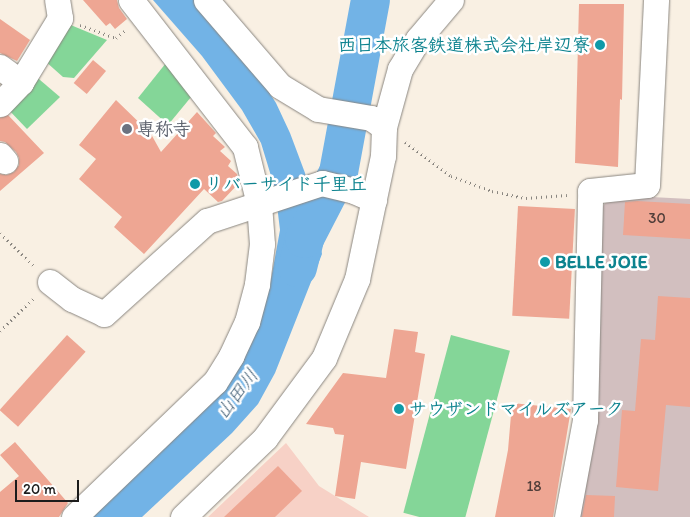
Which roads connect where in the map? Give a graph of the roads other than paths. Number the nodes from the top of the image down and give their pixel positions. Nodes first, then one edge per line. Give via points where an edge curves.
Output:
1 (206, 0) edge
2 (451, 0) edge
3 (656, 0) edge
4 (138, 8) edge
5 (59, 9) edge
6 (0, 67) edge
7 (21, 82) junction
8 (0, 104) edge
9 (374, 122) junction
10 (374, 200) junction
11 (262, 203) junction
12 (50, 282) road end
13 (74, 517) edge
14 (183, 517) edge
15 (567, 517) edge

1 - 9 street via 280,86 318,109
2 - 9 street via 418,39
3 - 15 street via 647,185 590,191 585,420
4 - 11 street via 245,147
5 - 7 street
6 - 7 street
7 - 8 street
9 - 10 street via 383,156
10 - 11 street via 318,184
10 - 14 street via 357,280 324,358 265,438
11 - 12 street via 206,221 104,314 72,299
11 - 13 street via 262,244 257,284 247,322 231,356 215,382

